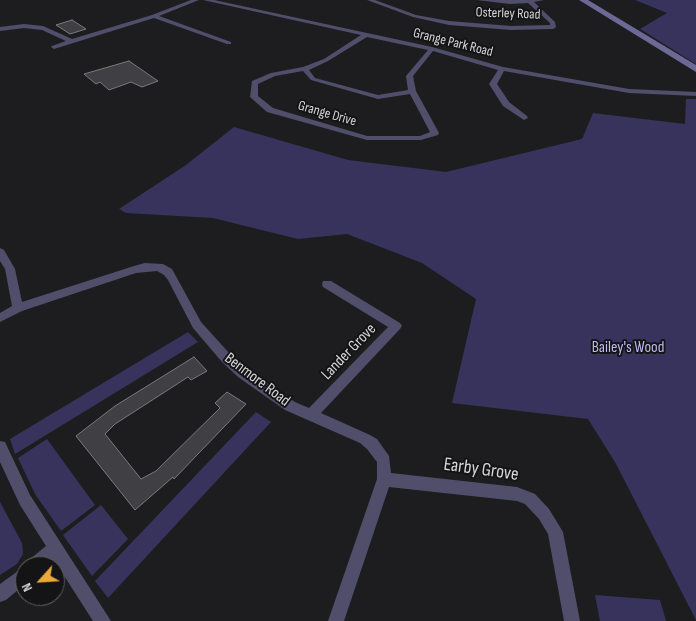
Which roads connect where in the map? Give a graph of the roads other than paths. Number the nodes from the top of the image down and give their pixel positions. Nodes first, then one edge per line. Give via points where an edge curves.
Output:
1 (196, 0) edge
2 (206, 0) edge
3 (235, 0) edge
4 (370, 0) edge
5 (480, 0) edge
6 (541, 0) edge
7 (583, 0) edge
8 (530, 2) junction
9 (226, 5) junction
10 (154, 16) junction
11 (0, 29) edge
12 (364, 36) junction
13 (73, 42) junction
14 (229, 43) dead end
15 (54, 47) dead end
16 (432, 50) junction
17 (305, 69) junction
18 (502, 69) junction
19 (696, 69) edge
20 (412, 91) junction
21 (696, 94) edge
22 (524, 118) dead end
23 (0, 252) edge
24 (328, 284) dead end
25 (18, 308) junction
26 (0, 318) edge
27 (310, 416) junction
28 (0, 447) edge
29 (384, 479) junction
30 (55, 550) junction
31 (48, 556) edge
32 (15, 582) edge
33 (0, 594) edge
34 (103, 621) edge
35 (336, 621) edge
36 (572, 621) edge

1 - 10 street
2 - 9 street, Grange Park Road
3 - 9 street
4 - 8 street, Osterley Road via 415,16 449,23 511,28 553,27 553,23
5 - 8 street
6 - 8 street
7 - 19 street
9 - 12 street, Grange Park Road
10 - 13 street
10 - 14 street
11 - 13 street via 43,28
12 - 16 street, Grange Park Road
12 - 17 street, Grange Drive
13 - 15 street
16 - 18 street, Grange Park Road
16 - 20 street via 409,76
17 - 20 street via 313,78 378,97
17 - 20 street, Grange Drive via 273,74 255,82 254,97 270,110 367,138 420,138 434,133
18 - 21 street, Grange Park Road via 629,91
18 - 22 street via 493,84 506,104
23 - 25 street via 10,269
24 - 27 street, Lander Grove via 396,326
25 - 26 street, Benmore Road
25 - 27 street, Benmore Road via 139,268 159,267 168,272 197,325 226,358 278,398
27 - 29 street, Benmore Road via 372,444 384,462
28 - 30 street via 25,500
29 - 35 street, Benmore Road
29 - 36 street, Earby Grove via 517,494 530,499 555,532
30 - 31 street
30 - 34 street
32 - 33 street

